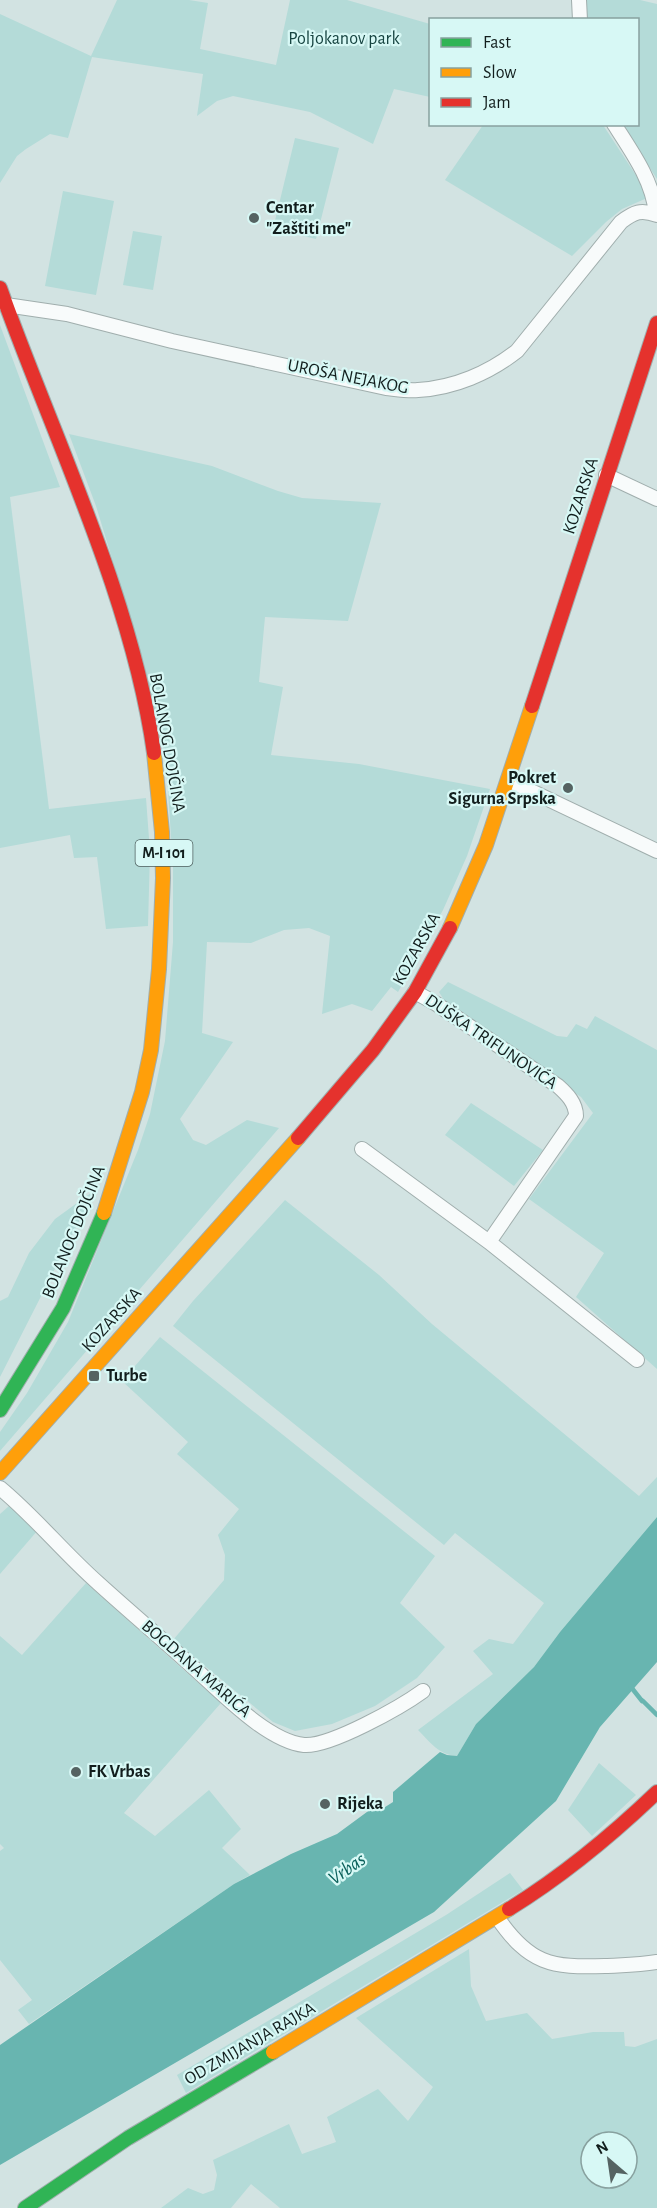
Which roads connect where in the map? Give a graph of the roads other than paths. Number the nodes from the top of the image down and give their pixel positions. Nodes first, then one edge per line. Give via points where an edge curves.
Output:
1 (579, 0) edge
2 (580, 18) edge
3 (615, 126) edge
4 (657, 214) edge
5 (0, 288) edge
6 (6, 305) junction
7 (657, 323) edge
8 (654, 339) edge
9 (606, 475) junction
10 (657, 499) edge
11 (508, 780) junction
12 (657, 851) edge
13 (415, 992) junction
14 (362, 1149) dead end
15 (489, 1242) junction
16 (637, 1360) dead end
17 (0, 1410) edge
18 (0, 1473) edge
19 (2, 1496) edge
20 (423, 1691) dead end
21 (657, 1792) edge
22 (497, 1917) junction
23 (657, 1962) edge
24 (25, 2208) edge

1 - 2 street
3 - 4 street via 650,186
4 - 6 street, UROŠA NEJAKOG via 633,212 621,222 517,351 472,378 434,388 386,388 67,314
5 - 6 main road, BOLANOG DOJČINA / M-I 101
6 - 17 main road, BOLANOG DOJČINA / M-I 101 via 97,546 131,650 157,774 164,844 159,976 148,1070 131,1132 116,1182 69,1296
7 - 8 main road, KOZARSKA
8 - 9 main road, KOZARSKA
9 - 10 street
9 - 11 main road, KOZARSKA
11 - 12 street
11 - 13 main road, KOZARSKA via 459,910
13 - 15 street, DUŠKA TRIFUNOVIĆA via 558,1086 576,1110 576,1116
13 - 18 main road, KOZARSKA via 355,1073
14 - 15 street
15 - 16 street
19 - 20 street, BOGDANA MARIĆA via 236,1705 270,1733 289,1742 307,1745 340,1735 380,1718
21 - 22 main road, OD ZMIJANJA RAJKA via 568,1871
22 - 23 street via 515,1940 549,1963 591,1966
22 - 24 main road, OD ZMIJANJA RAJKA via 128,2138

